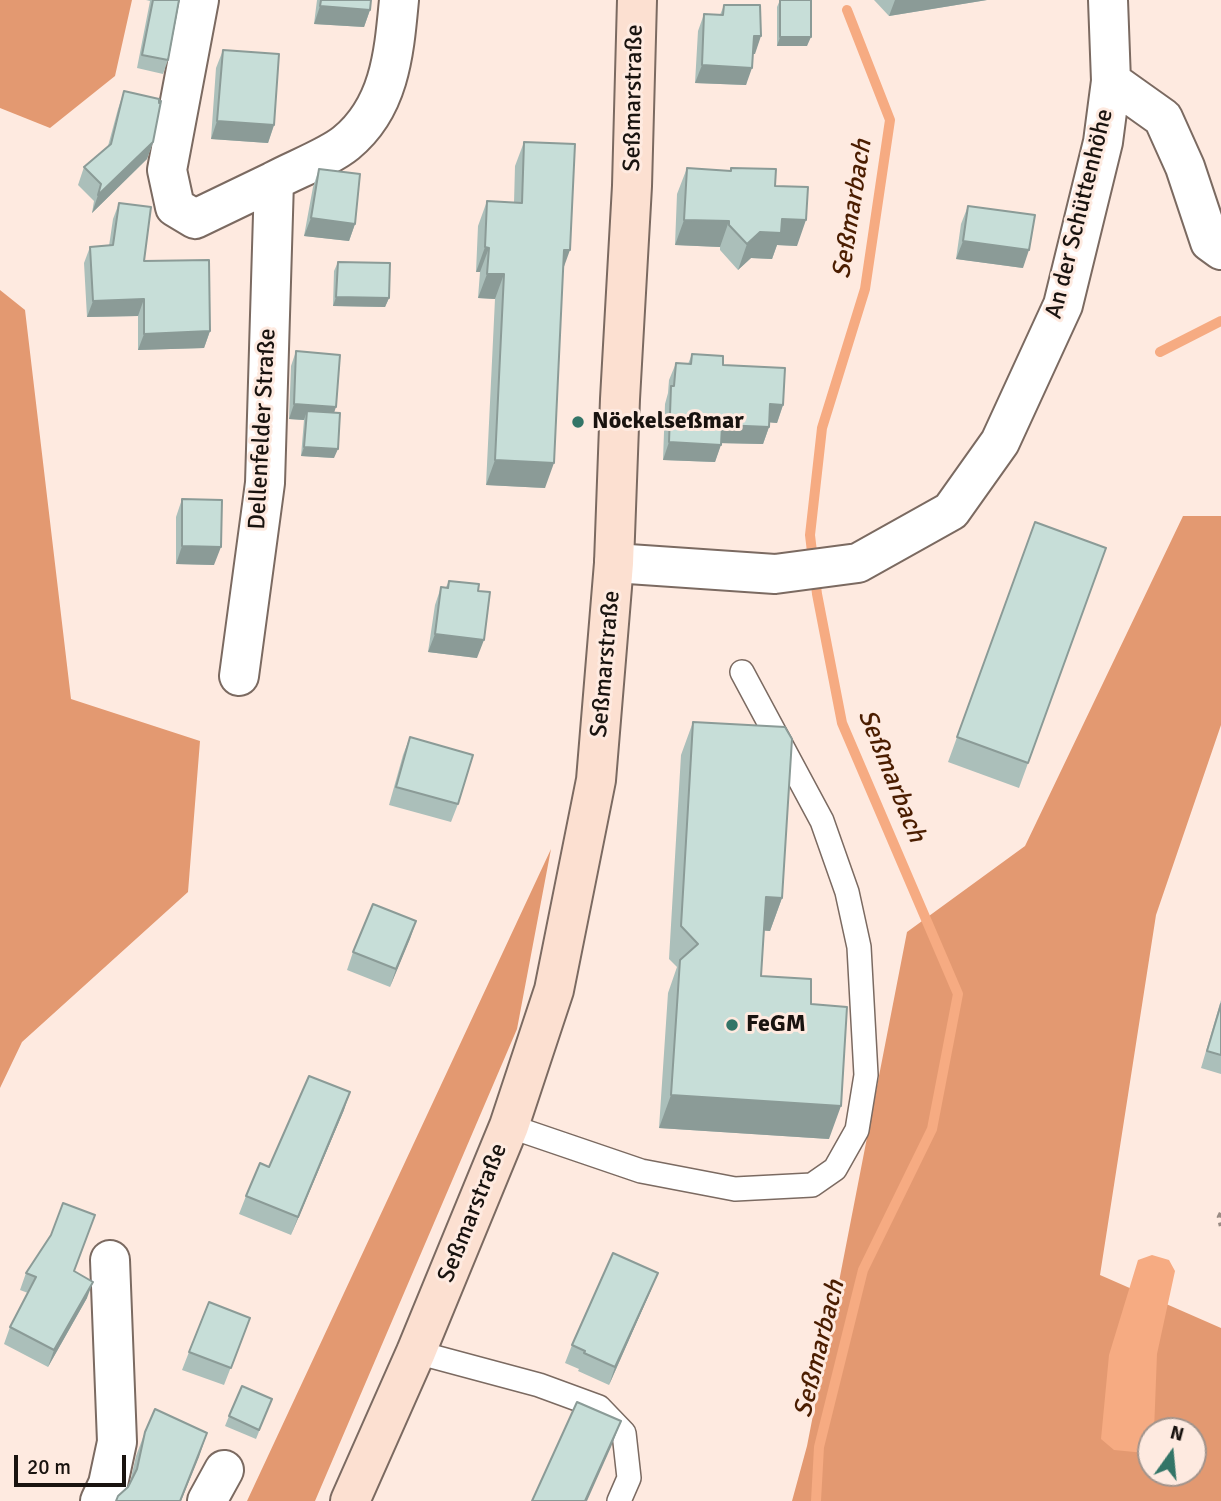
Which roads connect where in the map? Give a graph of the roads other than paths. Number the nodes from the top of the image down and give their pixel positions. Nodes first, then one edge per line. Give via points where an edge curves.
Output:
1 (198, 0) edge
2 (399, 0) edge
3 (637, 0) edge
4 (1108, 0) edge
5 (1111, 81) junction
6 (274, 181) junction
7 (1221, 250) edge
8 (614, 563) junction
9 (742, 672) dead end
10 (239, 676) dead end
11 (509, 1126) junction
12 (110, 1260) dead end
13 (416, 1352) junction
14 (100, 1501) edge
15 (350, 1501) edge
16 (619, 1501) edge

1 - 6 street via 167,170 175,207 195,219
2 - 6 street via 393,62 372,116 345,144
3 - 8 main road, Seßmarstraße
4 - 5 street, An der Schüttenhöhe
5 - 7 street via 1163,118 1210,242
5 - 8 street, An der Schüttenhöhe via 1103,142 1063,305 1000,442 951,511 858,563 775,574
6 - 10 street, Dellenfelder Straße via 265,483
8 - 11 main road, Seßmarstraße via 596,780 554,990
9 - 11 lane via 822,821 847,892 859,947 866,1075 857,1130 835,1169 812,1185 735,1189 641,1171
11 - 13 main road, Seßmarstraße
12 - 14 street via 117,1442
13 - 15 main road, Seßmarstraße
13 - 16 lane via 539,1384 599,1407 624,1433 629,1478

